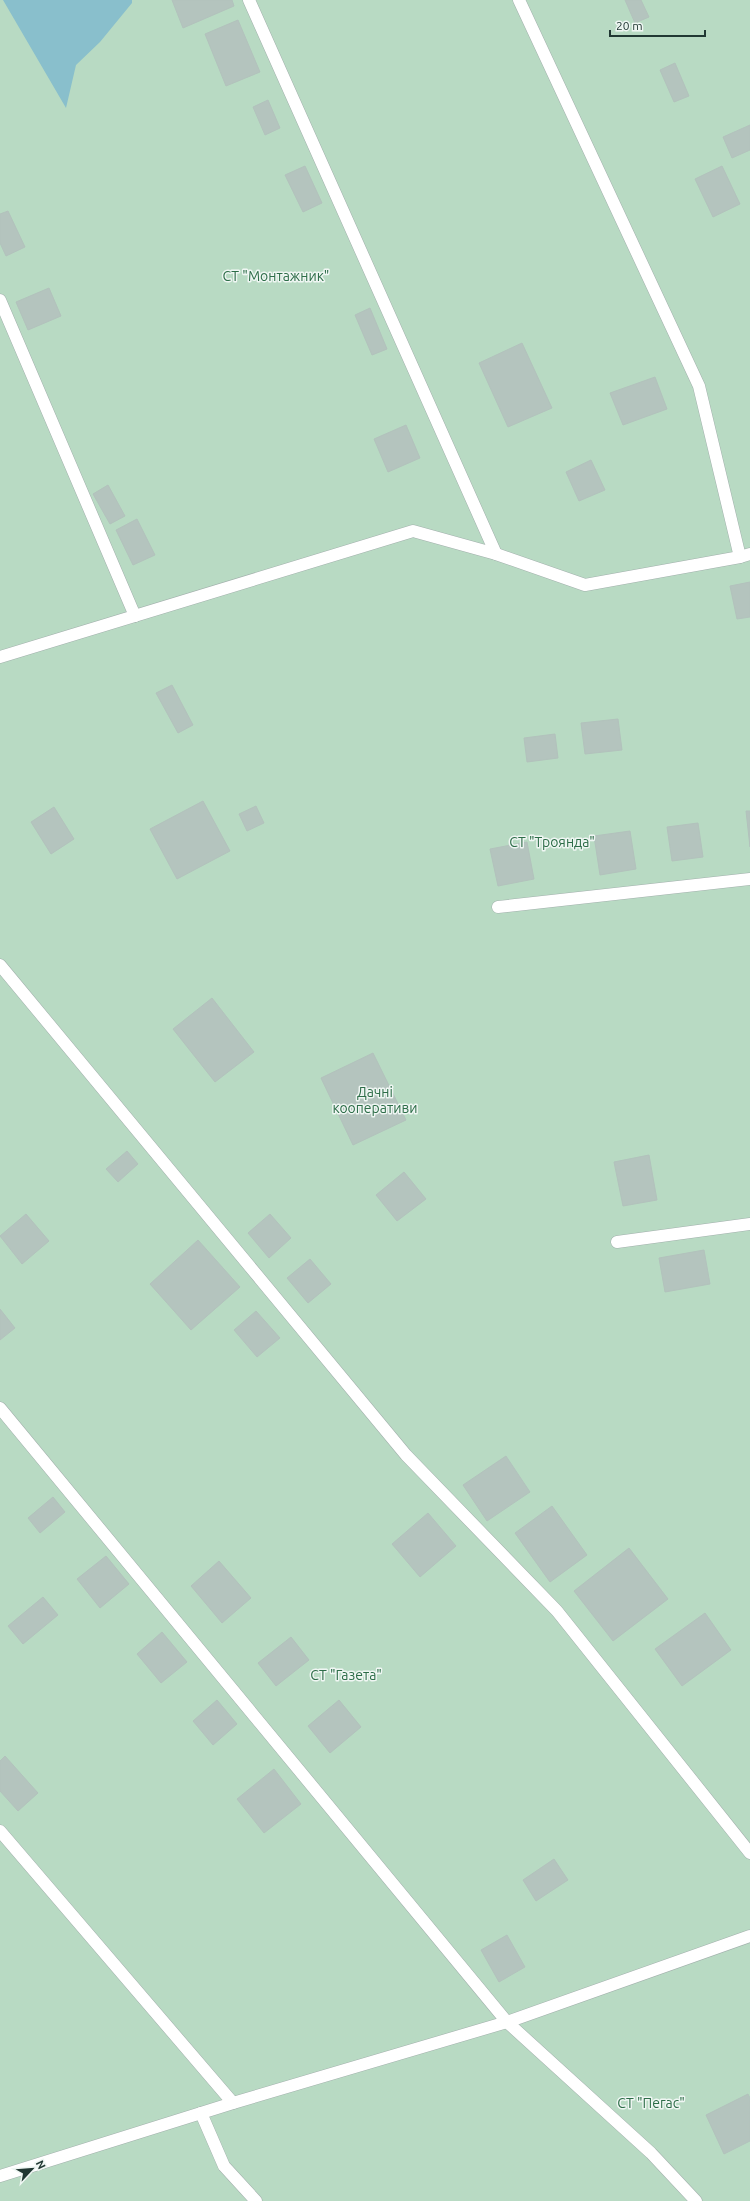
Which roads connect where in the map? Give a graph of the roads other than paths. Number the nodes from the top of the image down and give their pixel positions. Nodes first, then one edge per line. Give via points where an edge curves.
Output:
1 (249, 0) edge
2 (519, 0) edge
3 (0, 300) edge
4 (496, 554) junction
5 (745, 555) edge
6 (135, 616) junction
7 (0, 657) edge
8 (750, 879) edge
9 (498, 907) dead end
10 (0, 966) edge
11 (750, 1224) edge
12 (617, 1242) dead end
13 (0, 1408) edge
14 (0, 1831) edge
15 (750, 1853) edge
16 (750, 1936) edge
17 (507, 2022) junction
18 (233, 2103) junction
19 (201, 2113) junction
20 (0, 2176) edge
21 (256, 2201) edge
22 (696, 2201) edge

1 - 4 street
2 - 5 street via 699,386
3 - 6 street
4 - 5 street via 585,585
4 - 6 street via 413,531
6 - 7 street
8 - 9 street
10 - 15 street via 406,1455 557,1611
11 - 12 street
13 - 17 street
14 - 18 street
16 - 17 street
17 - 18 street
17 - 22 street via 651,2153
18 - 19 street
19 - 20 street
19 - 21 street via 224,2166

